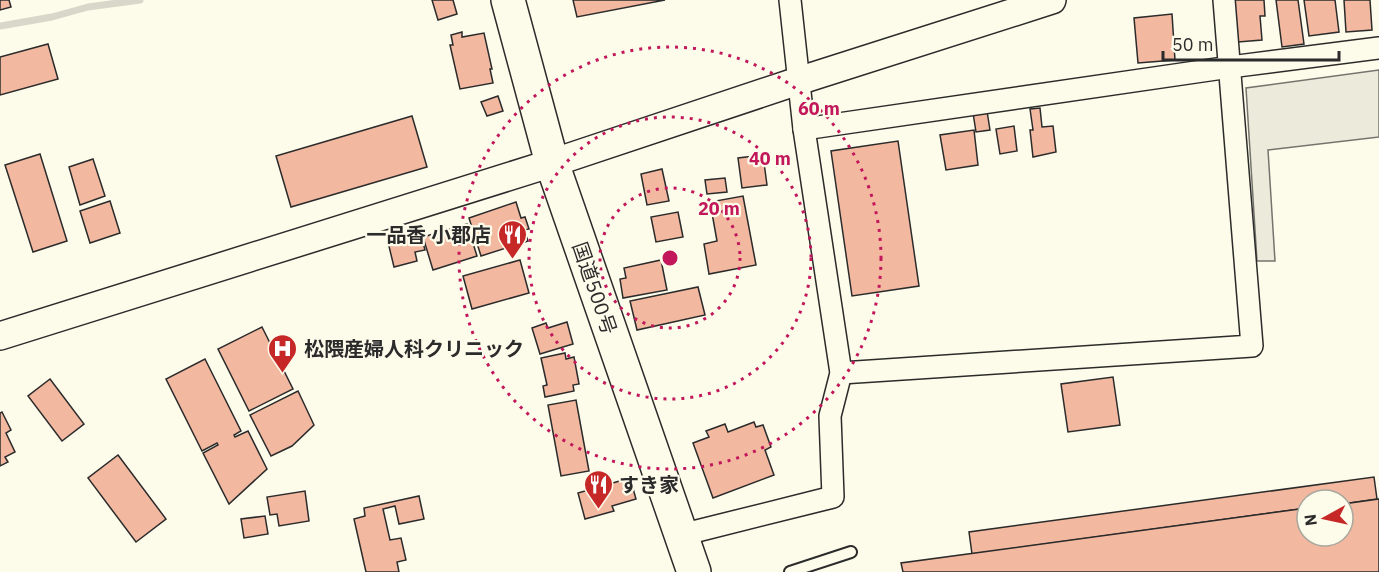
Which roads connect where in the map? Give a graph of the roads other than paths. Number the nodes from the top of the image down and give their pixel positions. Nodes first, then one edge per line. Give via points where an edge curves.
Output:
1 (508, 0) edge
2 (790, 0) edge
3 (1052, 0) edge
4 (1224, 0) edge
5 (1379, 48) edge
6 (1230, 67) junction
7 (798, 81) junction
8 (804, 129) junction
9 (552, 163) junction
10 (0, 336) edge
11 (841, 373) junction
12 (681, 535) junction
13 (851, 552) dead end
14 (694, 572) edge
15 (790, 572) edge

1 - 9 highway, 国道500号
2 - 7 street
3 - 7 street
4 - 6 street
5 - 6 street
6 - 8 street
6 - 11 street via 1252,346
7 - 8 street
7 - 9 street
8 - 11 street
9 - 10 street
9 - 12 highway, 国道500号
11 - 12 street via 830,416 833,497
12 - 14 highway, 国道500号
13 - 15 lane

